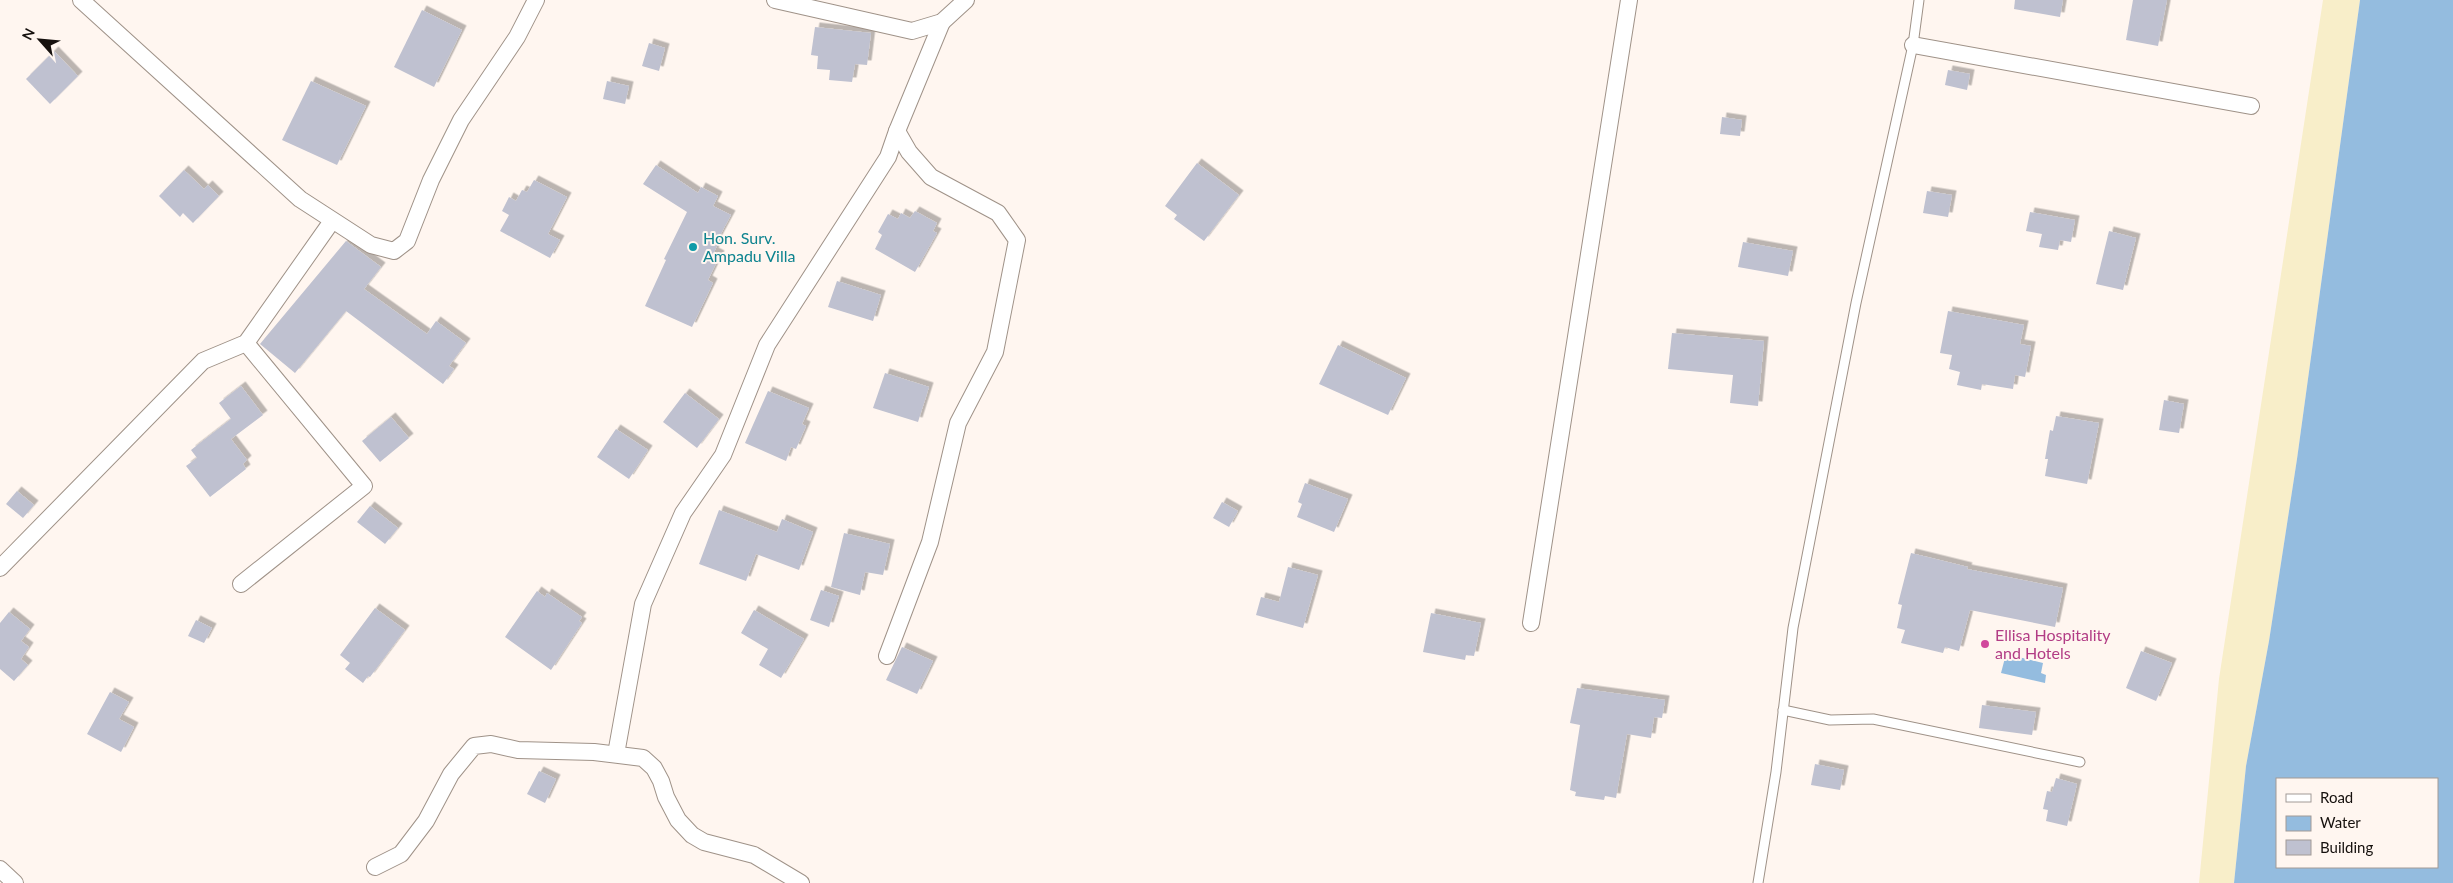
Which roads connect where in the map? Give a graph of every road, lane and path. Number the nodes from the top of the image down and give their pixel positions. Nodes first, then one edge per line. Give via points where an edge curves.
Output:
1 (81, 0) edge
2 (536, 0) edge
3 (775, 0) edge
4 (966, 0) edge
5 (1629, 0) edge
6 (1919, 0) edge
7 (942, 22) junction
8 (1913, 45) junction
9 (2251, 106) dead end
10 (898, 131) junction
11 (332, 221) junction
12 (246, 343) junction
13 (0, 568) edge
14 (241, 584) dead end
15 (1531, 623) dead end
16 (887, 656) dead end
17 (1783, 710) junction
18 (616, 754) junction
19 (2080, 762) dead end
20 (375, 867) dead end
21 (0, 869) edge
22 (15, 883) edge
23 (801, 883) edge
24 (1758, 883) edge

1 - 11 street via 300,199
2 - 11 street via 461,120 431,180 407,241 394,250 371,245
3 - 7 street via 912,31
4 - 7 street
5 - 15 street
6 - 8 lane
7 - 10 street
8 - 9 street
8 - 17 lane via 1849,341 1793,628
10 - 16 street via 909,152 931,177 998,213 1017,240 995,352 958,423 930,542
10 - 18 street via 888,157 767,344 724,455 683,513 643,604
11 - 12 street
12 - 13 street via 203,361
12 - 14 street via 364,486
17 - 19 lane via 1830,720 1873,719
17 - 24 lane
18 - 20 street via 518,750 491,744 474,746 451,774 426,821 401,854
18 - 23 street via 643,758 654,768 678,820 692,835 704,842 754,855
21 - 22 street

